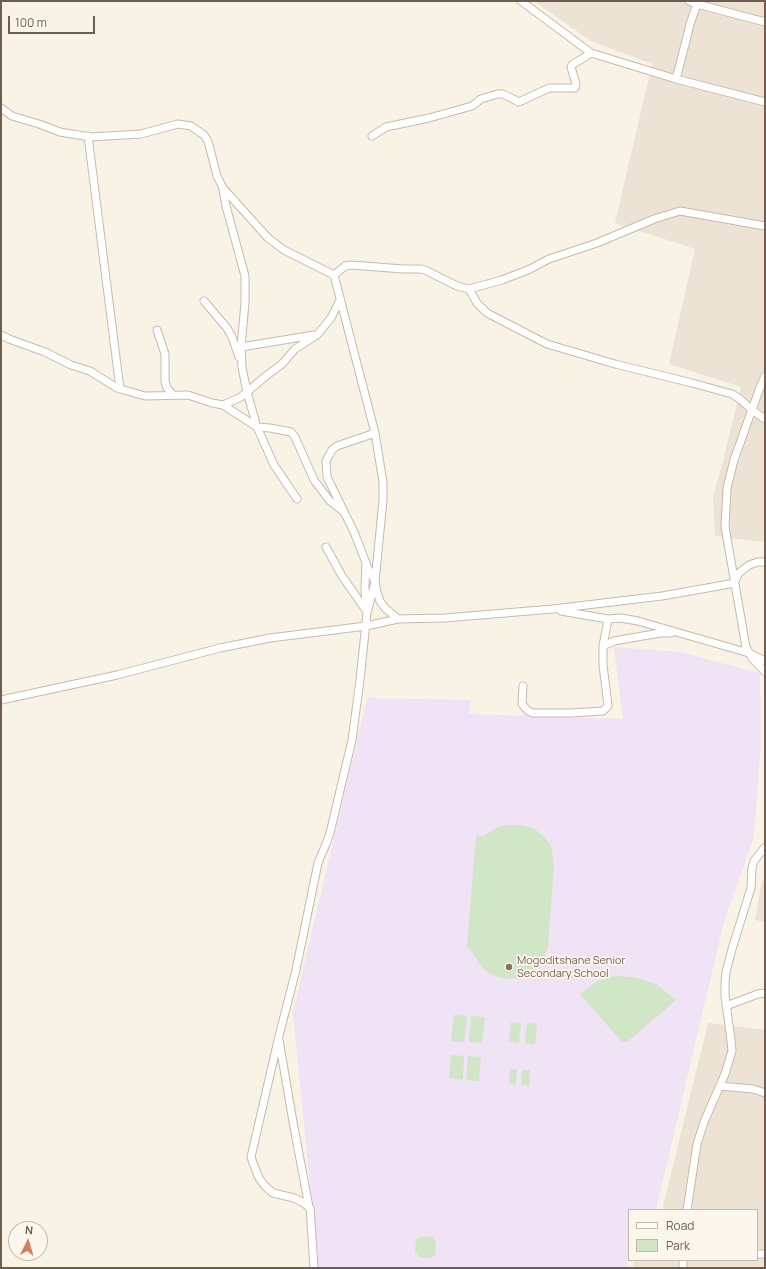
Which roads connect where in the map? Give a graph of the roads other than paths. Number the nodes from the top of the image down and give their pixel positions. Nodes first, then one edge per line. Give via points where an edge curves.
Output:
1 (521, 1) edge
2 (689, 1) edge
3 (697, 4) junction
4 (765, 22) edge
5 (591, 53) junction
6 (676, 79) junction
7 (765, 102) edge
8 (1, 108) edge
9 (88, 136) junction
10 (372, 136) dead end
11 (223, 188) junction
12 (765, 226) edge
13 (334, 275) junction
14 (468, 289) junction
15 (340, 300) junction
16 (204, 301) dead end
17 (157, 330) dead end
18 (1, 335) edge
19 (317, 335) junction
20 (241, 347) junction
21 (242, 367) junction
22 (765, 376) edge
23 (120, 389) junction
24 (246, 392) junction
25 (173, 395) junction
26 (223, 405) junction
27 (752, 410) junction
28 (765, 419) edge
29 (257, 427) junction
30 (375, 433) junction
31 (297, 499) dead end
32 (344, 512) junction
33 (326, 547) dead end
34 (765, 558) edge
35 (761, 562) edge
36 (366, 563) junction
37 (375, 582) junction
38 (734, 583) junction
39 (553, 609) junction
40 (367, 611) junction
41 (608, 618) junction
42 (398, 619) junction
43 (366, 626) junction
44 (682, 633) junction
45 (603, 646) junction
46 (749, 652) junction
47 (765, 661) edge
48 (765, 672) edge
49 (523, 686) dead end
50 (1, 700) edge
51 (765, 848) edge
52 (762, 856) edge
53 (765, 993) edge
54 (726, 1006) junction
55 (279, 1036) junction
56 (720, 1086) junction
57 (765, 1093) edge
58 (309, 1208) junction
59 (687, 1209) edge
60 (314, 1268) edge

1 - 5 street
2 - 3 street
3 - 4 street
3 - 6 street
5 - 6 street
5 - 10 street via 571,67 575,88 549,88 519,102 503,94 492,96 481,99 472,106 386,127
6 - 7 street
8 - 9 street via 12,116 60,132
9 - 11 street via 141,134 178,124 191,126 208,141 217,176
9 - 23 street
11 - 13 street via 272,242
11 - 20 street via 245,276
12 - 14 street via 680,211 549,259 502,280
13 - 14 street via 345,266 351,265 421,268
13 - 15 street
14 - 27 street via 487,313 547,344 720,390 732,394
15 - 19 street via 331,318
15 - 30 street
16 - 21 street via 227,328
17 - 25 street via 165,354 165,381
18 - 23 street via 90,371
19 - 20 street
19 - 24 street via 295,349 282,364
20 - 21 street
21 - 24 street
22 - 27 street
23 - 25 street via 145,396
24 - 26 street
24 - 29 street
25 - 26 street via 188,395
26 - 29 street
27 - 28 street
27 - 38 street via 734,460 726,498 725,527
29 - 31 street via 274,465
29 - 32 street via 288,431 294,435 314,480 330,501
30 - 32 street via 337,446 326,461 327,477
30 - 37 street via 383,491
32 - 36 street
33 - 40 street via 342,576
34 - 35 street
35 - 38 street via 749,564 739,573
36 - 37 street
36 - 40 street
37 - 40 street
37 - 42 street via 380,601
38 - 39 street via 662,596
38 - 46 street
39 - 41 street
39 - 42 street via 445,618
40 - 43 street
41 - 44 street via 638,621
41 - 45 street
42 - 43 street
43 - 50 street via 234,645 117,675
43 - 55 street via 352,740 330,833 318,863 296,970
44 - 45 street via 660,633 614,640
44 - 46 street
45 - 49 street via 609,704 603,711 533,713 522,704
46 - 47 street
46 - 48 street
51 - 52 street
52 - 54 street via 754,861 751,888 726,972
53 - 54 street
54 - 56 street via 732,1051
55 - 58 street
55 - 58 street via 251,1157 265,1186 274,1193 294,1198
56 - 57 street
56 - 59 street via 697,1144
58 - 60 street

